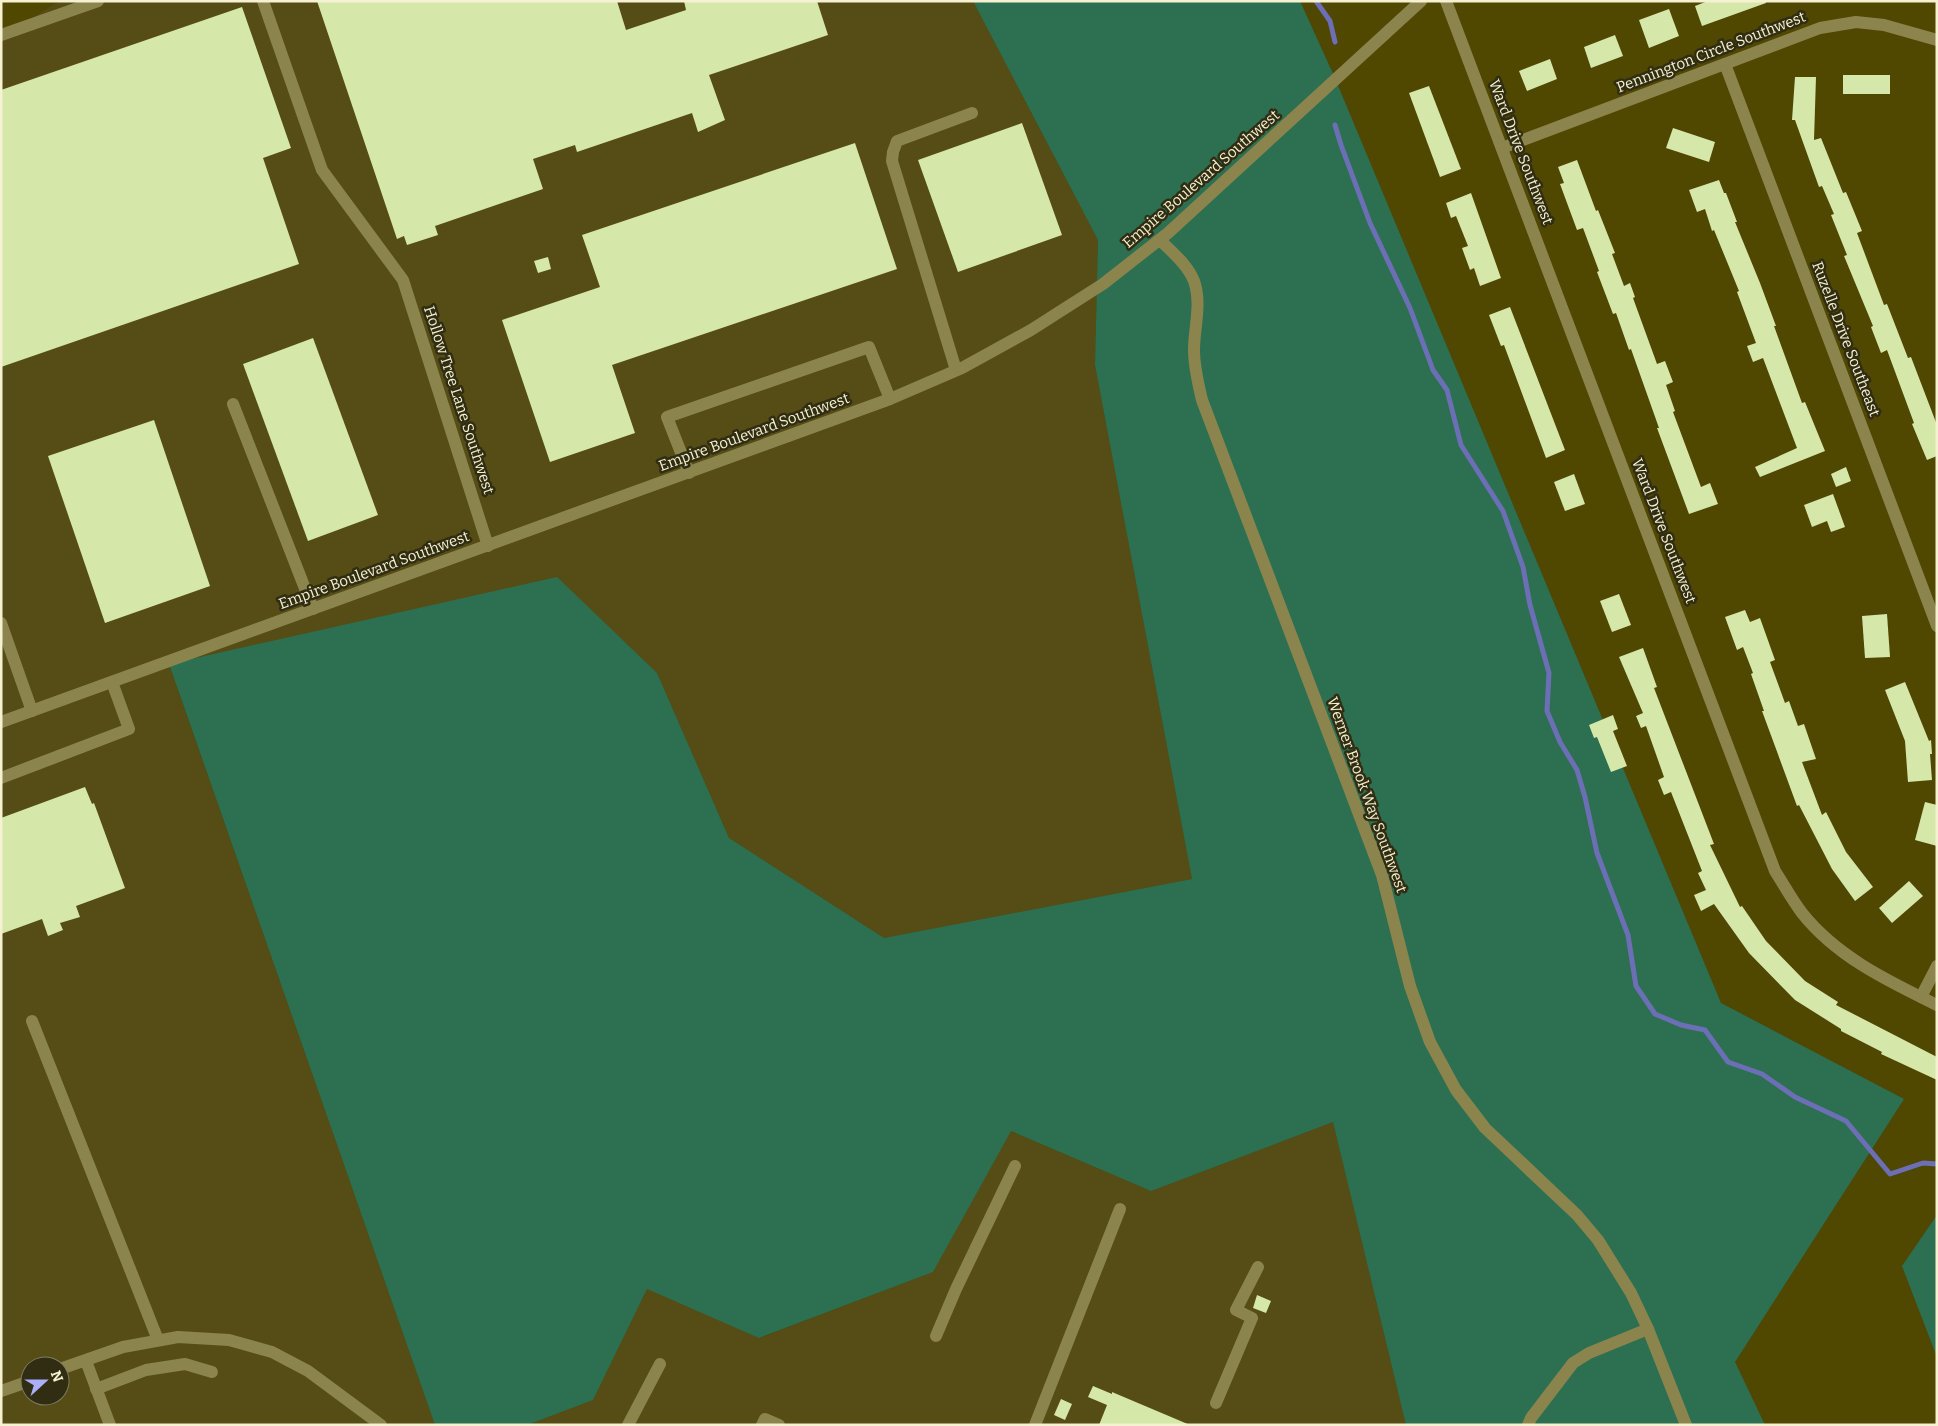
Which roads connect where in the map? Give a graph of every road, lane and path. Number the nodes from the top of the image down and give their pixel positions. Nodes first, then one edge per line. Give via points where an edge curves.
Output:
1 (98, 1) edge
2 (263, 1) edge
3 (1421, 1) edge
4 (1446, 1) edge
5 (1, 35) edge
6 (1937, 40) edge
7 (1725, 64) junction
8 (972, 114) dead end
9 (1502, 148) junction
10 (1160, 240) junction
11 (956, 370) junction
12 (890, 399) junction
13 (233, 404) dead end
14 (689, 473) junction
15 (488, 546) junction
16 (313, 609) junction
17 (1, 623) edge
18 (1937, 626) edge
19 (112, 682) junction
20 (32, 711) junction
21 (1, 722) edge
22 (1, 778) edge
23 (1937, 966) edge
24 (1921, 997) junction
25 (1937, 1005) edge
26 (32, 1021) dead end
27 (1015, 1166) dead end
28 (1120, 1209) dead end
29 (1258, 1267) dead end
30 (1648, 1329) junction
31 (936, 1336) dead end
32 (158, 1340) junction
33 (86, 1361) junction
34 (660, 1364) dead end
35 (70, 1367) edge
36 (212, 1372) dead end
37 (20, 1385) edge
38 (96, 1389) junction
39 (1, 1392) edge
40 (1216, 1403) dead end
41 (110, 1425) edge
42 (381, 1425) edge
43 (628, 1425) edge
44 (762, 1425) edge
45 (779, 1425) edge
46 (1035, 1425) edge
47 (1528, 1425) edge
48 (1686, 1425) edge

1 - 5 street
2 - 15 street, Hollow Tree Lane Southwest via 322,170 403,280
3 - 10 street, Empire Boulevard Southwest
4 - 9 street, Ward Drive Southwest
6 - 7 street, Pennington Circle Southwest via 1884,25 1856,22 1820,28
7 - 9 street, Pennington Circle Southwest
7 - 18 street, Ruzelle Drive Southeast
8 - 11 street via 897,141 892,162
9 - 24 street, Ward Drive Southwest via 1775,871 1802,913 1834,946 1868,970
10 - 11 street, Empire Boulevard Southwest via 1103,284 1031,330
10 - 30 street, Werner Brook Way Southwest via 1194,281 1198,299 1194,350 1202,400 1382,875 1410,986 1430,1042 1456,1090 1485,1128 1577,1215 1598,1240 1631,1293
11 - 12 street, Empire Boulevard Southwest
12 - 14 street, Empire Boulevard Southwest
12 - 14 street via 869,347 667,417
13 - 16 street
14 - 15 street, Empire Boulevard Southwest
15 - 16 street, Empire Boulevard Southwest
16 - 19 street, Empire Boulevard Southwest
17 - 20 street
19 - 20 street, Empire Boulevard Southwest
19 - 22 street via 129,730
20 - 21 street, Empire Boulevard Southwest
23 - 24 street
24 - 25 street, Ward Drive Southwest
26 - 32 street
27 - 31 street
28 - 46 street
29 - 40 street via 1236,1310 1252,1318
30 - 47 street via 1589,1353 1573,1364
30 - 48 street, Werner Brook Way Southwest
32 - 33 street via 123,1347
32 - 42 street via 178,1336 229,1340 272,1352 308,1371
33 - 35 street
33 - 38 street
34 - 43 street
36 - 38 street via 185,1364 146,1370
37 - 39 street
38 - 41 street
44 - 45 street via 765,1419

